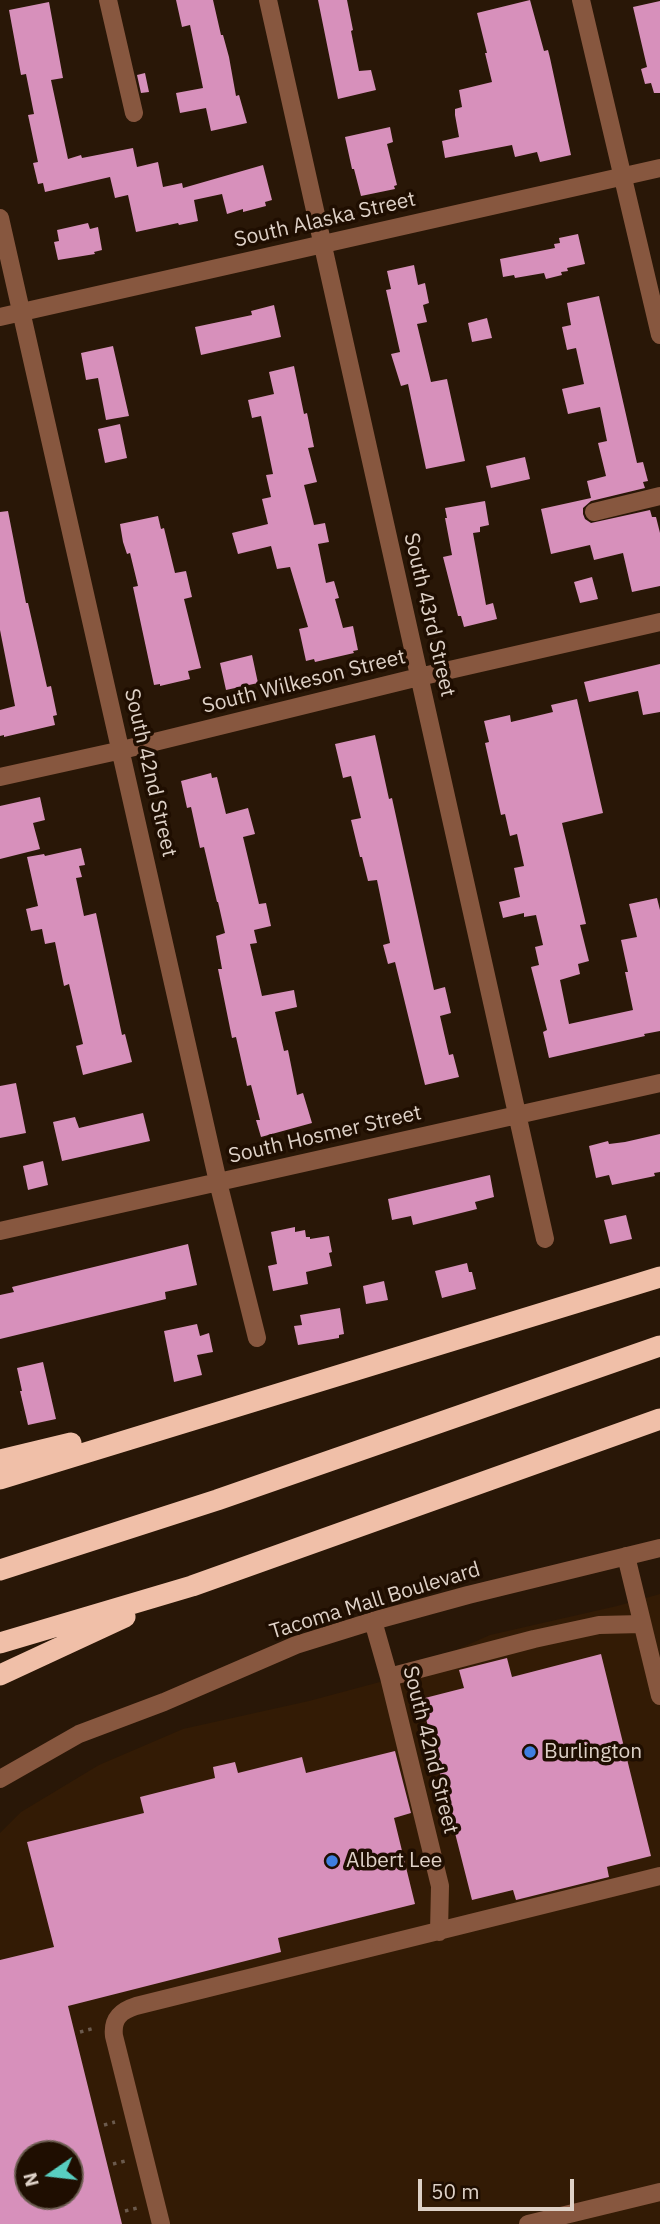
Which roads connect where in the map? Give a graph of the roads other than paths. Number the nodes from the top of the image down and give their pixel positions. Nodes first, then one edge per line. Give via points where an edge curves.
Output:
1 (108, 0) edge
2 (268, 0) edge
3 (582, 0) edge
4 (134, 113) dead end
5 (660, 168) edge
6 (622, 177) junction
7 (0, 218) edge
8 (323, 244) junction
9 (22, 312) junction
10 (0, 317) edge
11 (660, 335) edge
12 (660, 496) edge
13 (594, 512) dead end
14 (660, 622) edge
15 (419, 677) junction
16 (122, 751) junction
17 (0, 777) edge
18 (660, 1083) edge
19 (518, 1115) junction
20 (218, 1182) junction
21 (0, 1231) edge
22 (545, 1239) dead end
23 (660, 1277) edge
24 (257, 1338) dead end
25 (660, 1346) edge
26 (287, 1391) junction
27 (660, 1419) edge
28 (0, 1460) edge
29 (0, 1479) edge
30 (660, 1548) edge
31 (626, 1556) junction
32 (0, 1570) edge
33 (192, 1586) junction
34 (373, 1621) junction
35 (642, 1624) junction
36 (0, 1643) edge
37 (0, 1675) edge
38 (389, 1677) junction
39 (660, 1696) edge
40 (0, 1779) edge
41 (660, 1876) edge
42 (439, 1932) junction
43 (660, 2192) edge
44 (161, 2224) edge
45 (527, 2224) edge

1 - 4 street
2 - 8 street, South 43rd Street
3 - 6 street
5 - 6 street, South Alaska Street
6 - 8 street, South Alaska Street
6 - 11 street
7 - 9 street, South 42nd Street
8 - 9 street, South Alaska Street
8 - 15 street, South 43rd Street
9 - 10 street, South Alaska Street
9 - 16 street, South 42nd Street
12 - 13 street
14 - 15 street, South Wilkeson Street
15 - 16 street, South Wilkeson Street
15 - 19 street, South 43rd Street
16 - 17 street, South Wilkeson Street
16 - 20 street, South 42nd Street
18 - 19 street, South Hosmer Street
19 - 20 street, South Hosmer Street
19 - 22 street, South 43rd Street
20 - 21 street, South Hosmer Street
20 - 24 street, South 42nd Street
23 - 26 highway
25 - 32 highway
26 - 28 highway
26 - 29 highway
27 - 33 highway
30 - 31 street, Tacoma Mall Boulevard
31 - 34 street, Tacoma Mall Boulevard
31 - 35 street
33 - 36 highway
33 - 37 highway
34 - 38 street, South 42nd Street
34 - 40 street, Tacoma Mall Boulevard via 296,1645 79,1734
35 - 38 street via 599,1625
35 - 39 street
38 - 42 street, South 42nd Street via 440,1886
41 - 42 street
42 - 44 street via 118,2015 114,2036
43 - 45 street

